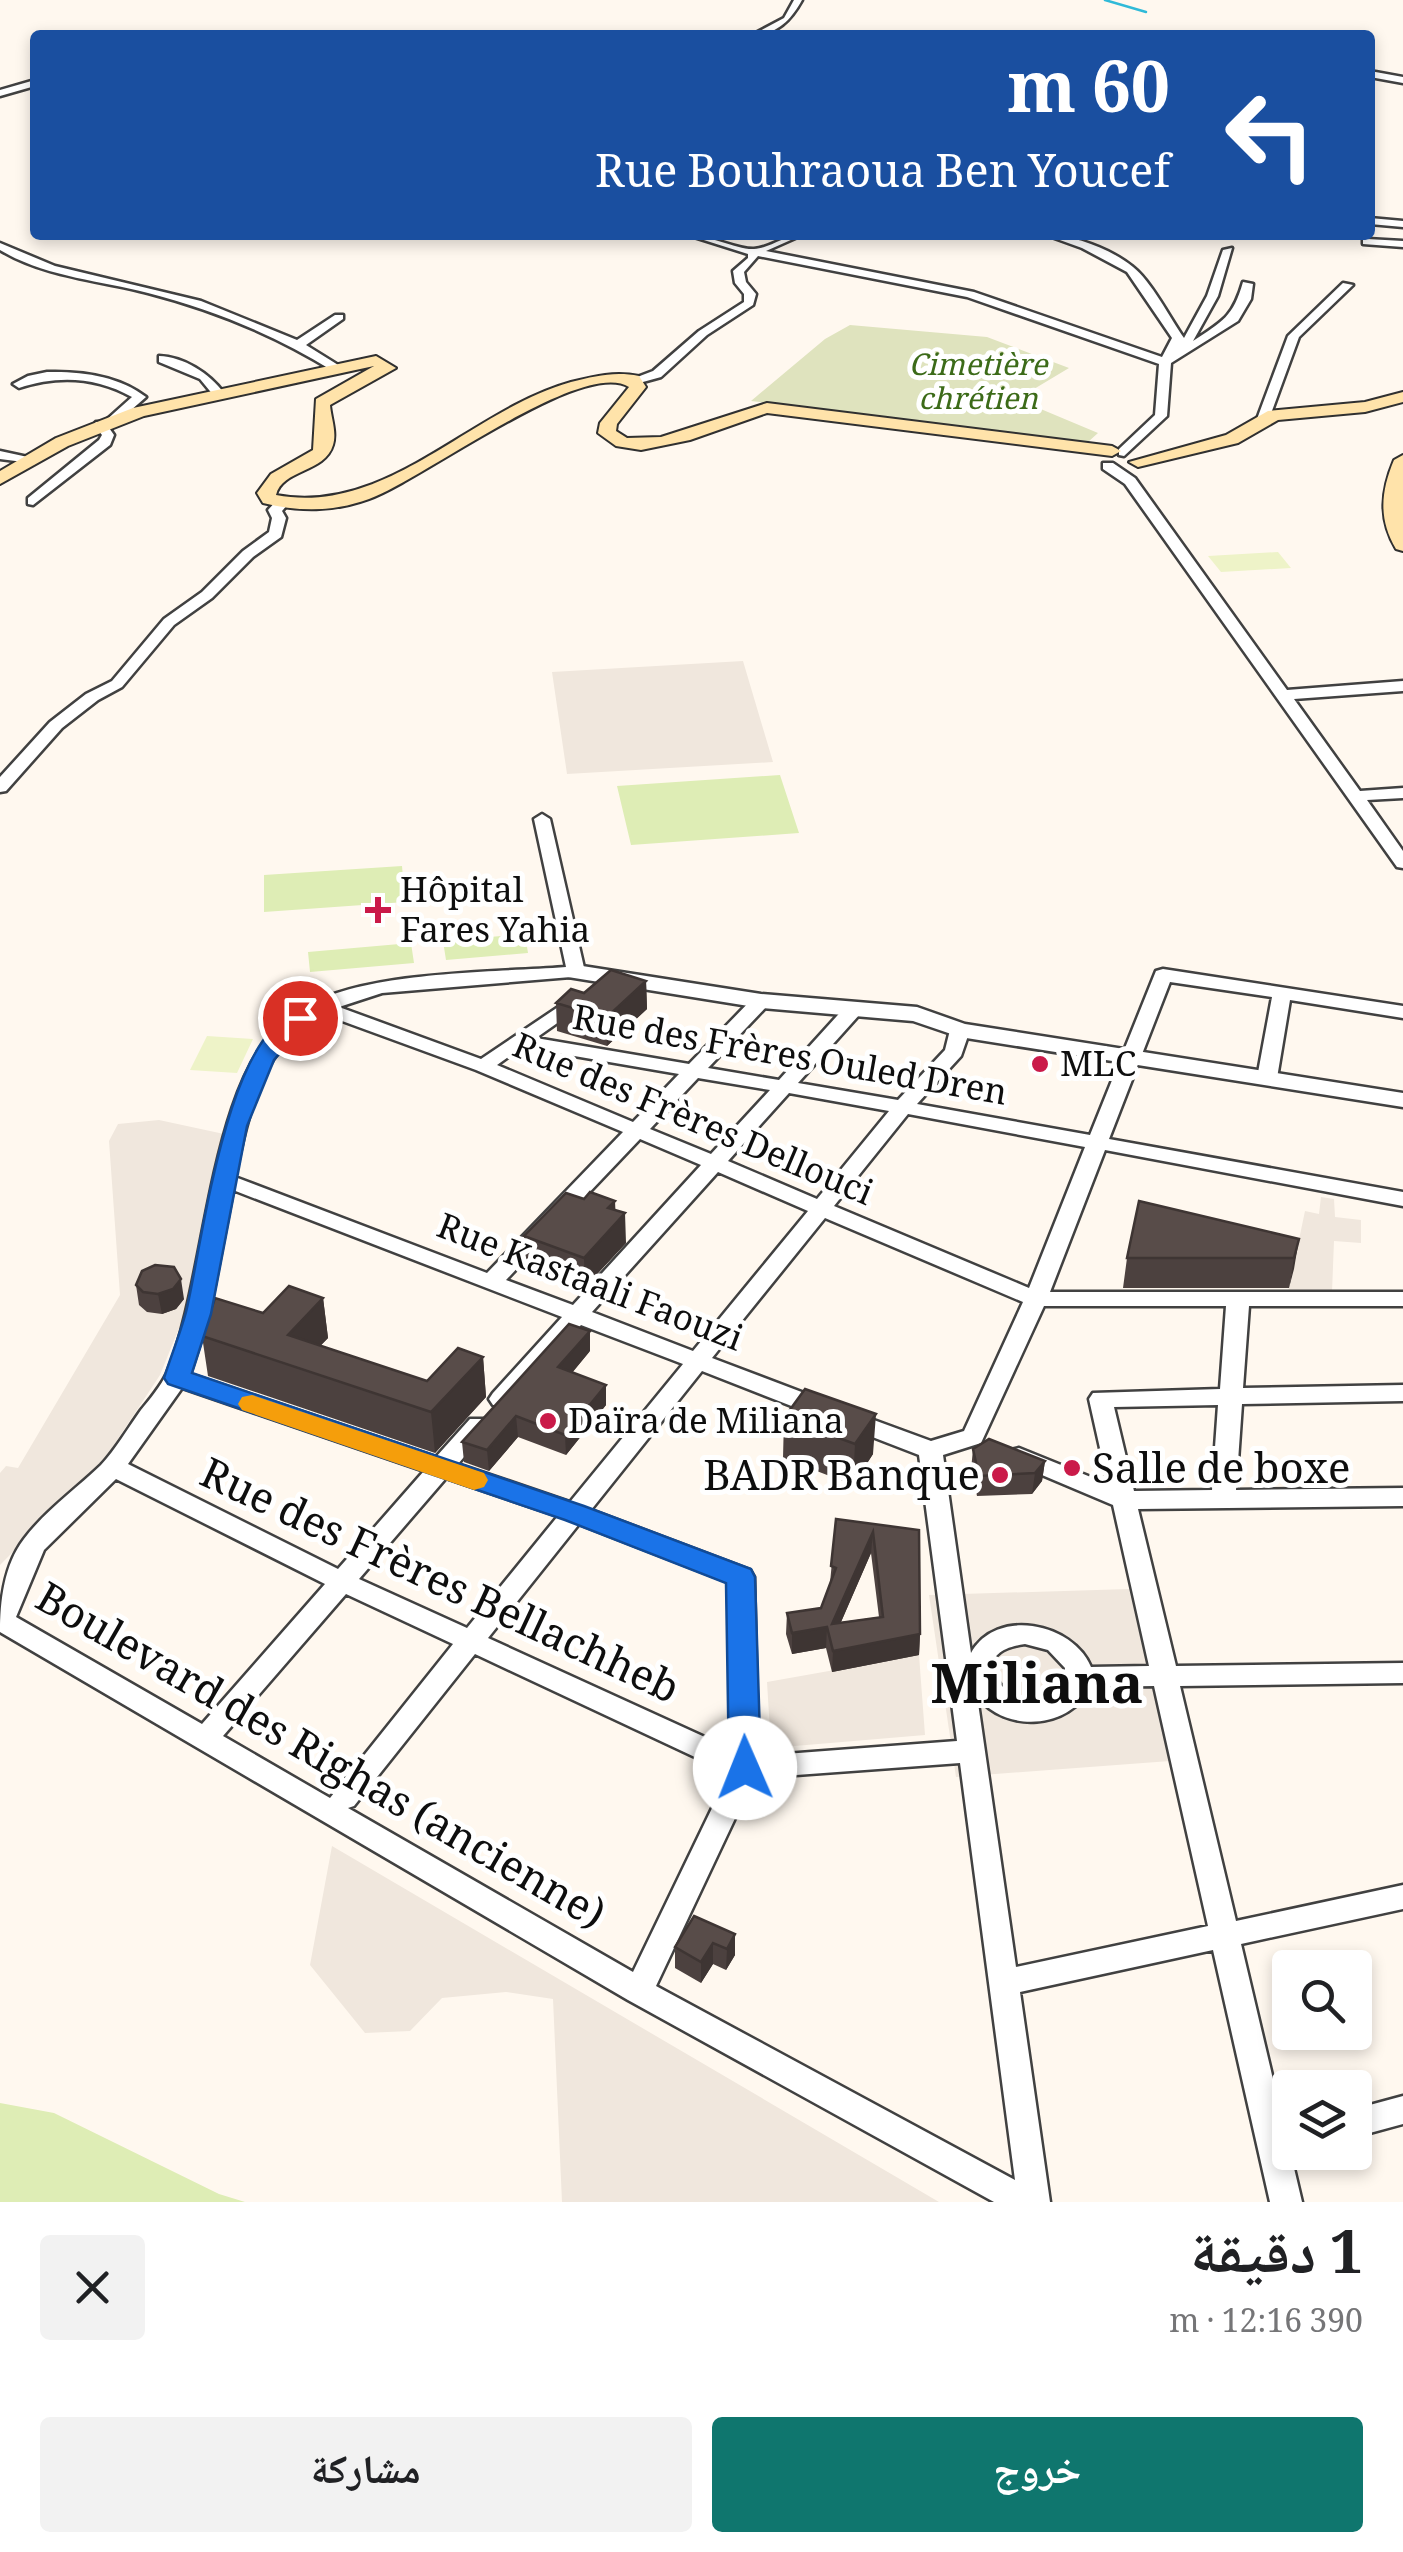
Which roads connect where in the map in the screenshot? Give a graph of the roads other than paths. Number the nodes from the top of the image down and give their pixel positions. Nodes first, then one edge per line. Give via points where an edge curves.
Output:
1 (798, 0) edge
2 (766, 30) edge
3 (1375, 75) edge
4 (1403, 80) edge
5 (30, 85) edge
6 (0, 94) edge
7 (30, 98) edge
8 (0, 103) edge
9 (1375, 221) edge
10 (1403, 224) edge
11 (711, 240) edge
12 (784, 240) edge
13 (1067, 240) edge
14 (1367, 242) dead end
15 (1403, 244) edge
16 (0, 246) edge
17 (1228, 250) dead end
18 (753, 252) junction
19 (19, 259) junction
20 (0, 261) edge
21 (1248, 284) dead end
22 (1346, 285) dead end
23 (340, 316) dead end
24 (299, 344) junction
25 (163, 359) dead end
26 (1170, 359) junction
27 (338, 368) junction
28 (636, 382) junction
29 (19, 384) dead end
30 (218, 392) junction
31 (1403, 396) edge
32 (1263, 419) junction
33 (105, 423) junction
34 (0, 455) edge
35 (31, 460) junction
36 (1403, 460) edge
37 (1122, 462) junction
38 (0, 479) edge
39 (1398, 484) edge
40 (34, 502) dead end
41 (282, 503) junction
42 (1401, 538) edge
43 (1402, 688) edge
44 (1282, 695) junction
45 (0, 787) edge
46 (1403, 793) edge
47 (1354, 796) junction
48 (542, 819) dead end
49 (1403, 863) edge
50 (576, 972) junction
51 (612, 976) junction
52 (1282, 994) junction
53 (761, 1001) junction
54 (322, 1007) junction
55 (853, 1010) junction
56 (1403, 1012) edge
57 (960, 1030) junction
58 (520, 1041) junction
59 (1134, 1056) junction
60 (483, 1066) junction
61 (692, 1072) junction
62 (1267, 1078) junction
63 (782, 1089) junction
64 (1403, 1100) edge
65 (903, 1107) junction
66 (636, 1131) junction
67 (1098, 1143) junction
68 (713, 1163) junction
69 (224, 1180) junction
70 (1403, 1199) edge
71 (821, 1208) junction
72 (490, 1282) junction
73 (1036, 1298) junction
74 (1238, 1298) junction
75 (1403, 1299) edge
76 (576, 1315) junction
77 (699, 1361) junction
78 (177, 1378) junction
79 (1403, 1393) edge
80 (1230, 1396) junction
81 (974, 1437) junction
82 (930, 1450) junction
83 (113, 1467) junction
84 (439, 1468) junction
85 (1403, 1497) edge
86 (1223, 1499) junction
87 (1124, 1500) junction
88 (574, 1513) junction
89 (342, 1581) junction
90 (470, 1641) junction
91 (1403, 1673) edge
92 (970, 1676) junction
93 (1080, 1678) junction
94 (1165, 1678) junction
95 (204, 1740) junction
96 (972, 1751) junction
97 (745, 1768) junction
98 (344, 1798) dead end
99 (1403, 1898) edge
100 (1224, 1936) junction
101 (1004, 1984) junction
102 (639, 1991) junction
103 (1272, 2109) edge
104 (1403, 2110) edge
105 (1372, 2118) edge
106 (1283, 2170) edge
107 (1025, 2202) edge
108 (1034, 2202) edge
109 (1286, 2202) edge

1 - 2 street via 787,20
3 - 4 street
5 - 6 street
7 - 8 street
9 - 10 street
11 - 18 street
12 - 18 street
13 - 26 street via 1131,270 1178,338
14 - 15 street
16 - 19 street
17 - 26 street via 1200,318
18 - 26 street via 970,294
18 - 28 street via 738,271 749,303 657,374
19 - 20 street
19 - 24 street via 191,301
21 - 26 street via 1234,319
22 - 32 street via 1294,336
23 - 24 street
24 - 27 street
25 - 30 street via 204,376
26 - 37 street via 1161,416
27 - 30 main road
27 - 41 main road via 372,361 388,366 322,403 322,451 268,485 270,500
28 - 37 main road via 608,434 633,447 767,408 1049,443
28 - 41 main road via 610,378 543,397 357,498
29 - 33 street via 49,376 112,385 140,397
30 - 33 main road
31 - 32 main road via 1365,408
32 - 37 main road via 1232,439
33 - 35 main road
33 - 40 street via 105,442
34 - 35 street
35 - 38 main road
36 - 39 main road
37 - 44 street
39 - 42 main road via 1392,525
41 - 45 street via 276,534 170,622 116,684 56,725
43 - 44 street
44 - 47 street
46 - 47 street
47 - 49 street
48 - 50 street
50 - 51 street
50 - 54 street, Boulevard des Righas (ancienne) via 382,987
51 - 53 street
51 - 58 street
52 - 56 street
52 - 59 street via 1163,975
52 - 62 street
53 - 55 street
53 - 61 street
54 - 60 street, Rue des Frères Dellouci
54 - 69 street, Boulevard des Righas (ancienne) via 290,1026 263,1060 235,1126
55 - 57 street via 917,1014
55 - 63 street
57 - 59 street
57 - 65 street via 954,1052
58 - 60 street
58 - 61 street, Rue des Frères Ouled Dren
59 - 62 street
59 - 67 street
60 - 66 street, Rue des Frères Dellouci
61 - 63 street, Rue des Frères Ouled Dren
61 - 66 street
62 - 64 street
63 - 65 street, Rue des Frères Ouled Dren
63 - 68 street
65 - 67 street, Rue des Frères Ouled Dren
65 - 71 street
66 - 68 street, Rue des Frères Dellouci
66 - 72 street
67 - 70 street, Rue des Frères Ouled Dren
67 - 73 street
68 - 71 street, Rue des Frères Dellouci
68 - 76 street
69 - 72 street, Rue Kastaali Faouzi
69 - 78 street, Boulevard des Righas (ancienne) via 198,1314
71 - 73 street, Rue des Frères Dellouci
71 - 77 street
72 - 76 street, Rue Kastaali Faouzi
73 - 74 street
73 - 81 street
74 - 75 street
74 - 80 street
76 - 77 street, Rue Kastaali Faouzi
76 - 84 street
77 - 82 street, Rue Kastaali Faouzi
77 - 88 street
78 - 83 street, Boulevard des Righas (ancienne)
78 - 84 street
79 - 80 street
80 - 86 street
80 - 87 street via 1101,1400
81 - 82 street
81 - 87 street
82 - 92 street
83 - 89 street, Rue des Frères Bellachheb
83 - 95 street, Boulevard des Righas (ancienne) via 33,1545 2,1621
84 - 88 street
84 - 89 street
85 - 86 street
86 - 87 street
87 - 94 street
88 - 90 street
88 - 97 street via 741,1577
89 - 90 street, Rue des Frères Bellachheb
89 - 95 street
90 - 97 street, Rue des Frères Bellachheb
90 - 98 street
91 - 94 street
92 - 93 street via 999,1702 1034,1712 1067,1702
92 - 93 street via 995,1642 1025,1634 1057,1643 1078,1664
92 - 96 street
93 - 94 street
94 - 100 street
95 - 102 street, Boulevard des Righas (ancienne)
96 - 97 street, Rue des Frères Bellachheb
96 - 101 street
97 - 102 street
99 - 100 street
100 - 101 street
100 - 103 street
101 - 108 street
102 - 107 street, Boulevard des Righas (ancienne)
104 - 105 street
106 - 109 street

